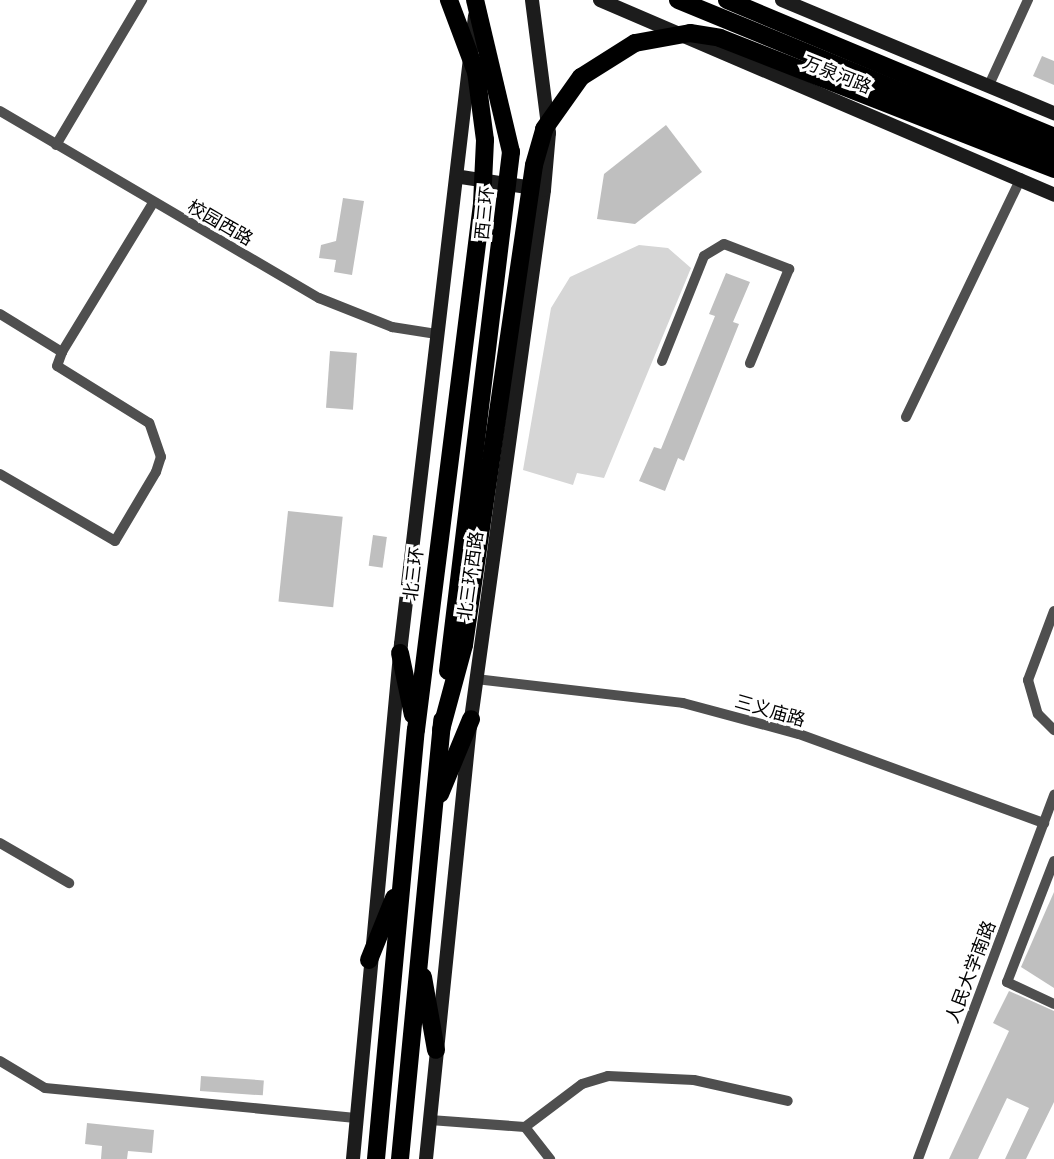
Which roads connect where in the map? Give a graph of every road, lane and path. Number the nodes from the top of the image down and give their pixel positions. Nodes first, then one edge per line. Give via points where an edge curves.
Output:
1 (142, 0) edge
2 (449, 0) edge
3 (532, 0) edge
4 (600, 0) edge
5 (632, 0) edge
6 (678, 0) edge
7 (727, 0) edge
8 (782, 0) edge
9 (1028, 0) edge
10 (475, 4) edge
11 (643, 19) junction
12 (699, 41) junction
13 (989, 85) junction
14 (0, 111) edge
15 (1054, 113) edge
16 (549, 132) junction
17 (1054, 136) edge
18 (56, 145) junction
19 (1054, 154) edge
20 (1054, 169) edge
21 (461, 177) junction
22 (1021, 178) junction
23 (544, 190) junction
24 (1054, 195) edge
25 (153, 203) junction
26 (0, 314) edge
27 (436, 334) junction
28 (62, 352) junction
29 (662, 361) dead end
30 (750, 363) dead end
31 (906, 417) dead end
32 (0, 474) edge
33 (1054, 611) edge
34 (400, 653) junction
35 (476, 679) junction
36 (471, 719) junction
37 (416, 730) junction
38 (441, 730) junction
39 (1054, 730) edge
40 (1054, 795) edge
41 (432, 813) junction
42 (1044, 823) junction
43 (0, 843) edge
44 (1054, 861) edge
45 (401, 879) junction
46 (69, 883) dead end
47 (419, 957) junction
48 (369, 960) junction
49 (1054, 1004) edge
50 (436, 1050) junction
51 (0, 1061) edge
52 (788, 1101) dead end
53 (356, 1118) junction
54 (430, 1120) junction
55 (525, 1128) junction
56 (353, 1159) edge
57 (376, 1159) edge
58 (400, 1159) edge
59 (426, 1159) edge
60 (550, 1159) edge
61 (918, 1159) edge

1 - 18 street
2 - 37 highway, 北三环 via 476,72 485,140 482,204
3 - 16 street, 北三环西路
4 - 11 street, 万泉河路
5 - 11 street
6 - 19 highway, 万泉河路
7 - 17 highway, 万泉河路
8 - 13 street
9 - 13 street
10 - 21 street
10 - 38 highway, 西三环 via 511,152
11 - 12 street, 万泉河路
12 - 16 street via 663,43 630,54 592,80
12 - 22 street, 万泉河路
13 - 15 street
14 - 18 street, 校园西路
16 - 23 street, 北三环西路
18 - 25 street, 校园西路
20 - 38 highway via 753,48 690,33 635,43 581,77 544,129 464,645
21 - 23 street
21 - 27 street
22 - 24 street, 万泉河路
22 - 31 street
23 - 35 street, 北三环西路
25 - 27 street, 校园西路 via 318,298 391,327
25 - 28 street
26 - 28 street
27 - 34 street
28 - 32 street via 57,366 149,423 160,457 156,472 115,541
29 - 30 street via 704,256 724,244 789,269
33 - 39 street via 1028,680 1038,714
34 - 37 highway
34 - 48 street
35 - 36 street, 北三环西路
35 - 42 street, 三义庙路 via 682,703 799,734
36 - 41 highway
36 - 50 street, 北三环西路
37 - 45 highway, 北三环
38 - 41 highway
40 - 42 street, 人民大学南路
41 - 47 highway
42 - 61 street, 人民大学南路
43 - 46 street
44 - 49 street via 1007,982
45 - 48 highway
45 - 57 highway, 北三环
47 - 50 highway
47 - 58 highway
48 - 53 street
50 - 54 street, 北三环西路
51 - 53 street via 45,1088
52 - 55 street via 694,1080 608,1076 582,1084
53 - 56 street
54 - 55 street
54 - 59 street, 北三环西路
55 - 60 street

